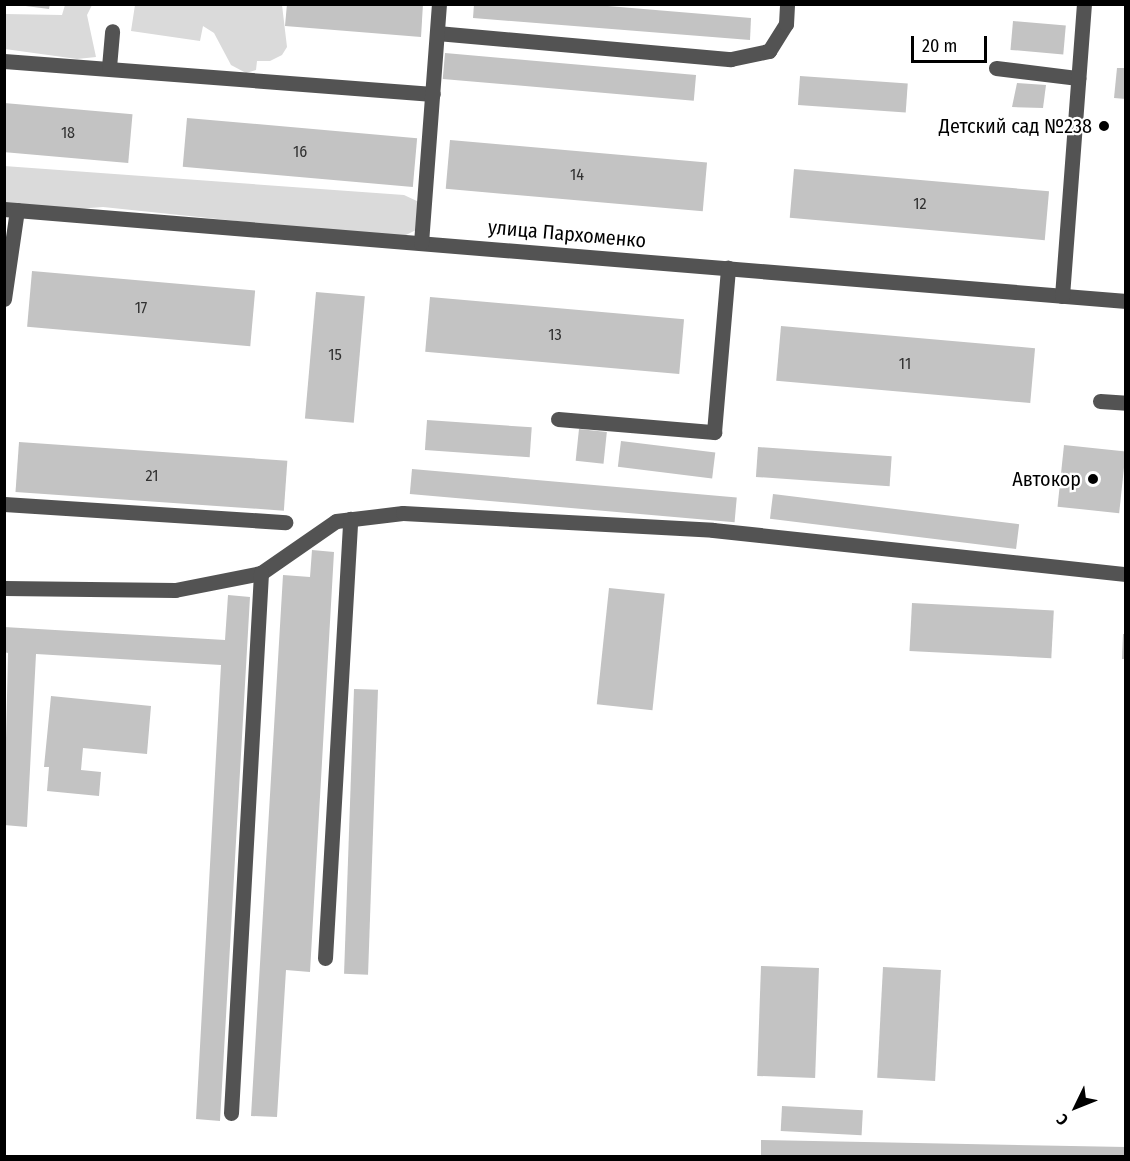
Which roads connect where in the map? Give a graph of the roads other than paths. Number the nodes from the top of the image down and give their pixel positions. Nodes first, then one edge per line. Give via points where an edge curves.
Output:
1 (439, 4) edge
2 (787, 4) edge
3 (1084, 4) edge
4 (112, 31) dead end
5 (437, 33) junction
6 (4, 61) edge
7 (109, 67) junction
8 (996, 68) dead end
9 (1078, 78) junction
10 (433, 94) junction
11 (11, 209) edge
12 (421, 243) junction
13 (728, 268) junction
14 (1062, 296) junction
15 (4, 299) edge
16 (1125, 301) edge
17 (1100, 401) dead end
18 (1125, 403) edge
19 (558, 420) dead end
20 (4, 504) edge
21 (350, 519) junction
22 (285, 522) dead end
23 (261, 573) junction
24 (1125, 574) edge
25 (4, 588) edge
26 (324, 958) dead end
27 (231, 1113) dead end

1 - 5 street
2 - 5 street via 786,24 770,51 731,59
3 - 9 street
4 - 7 street
5 - 10 street
6 - 7 street
7 - 10 street
8 - 9 street
9 - 14 street
10 - 12 street
11 - 12 street, улица Пархоменко
11 - 15 street
12 - 13 street, улица Пархоменко
13 - 14 street, улица Пархоменко
13 - 19 street via 714,432
14 - 16 street, улица Пархоменко
17 - 18 street
20 - 22 street
21 - 23 street via 336,521
21 - 24 street via 402,513 713,530
21 - 26 street
23 - 25 street via 175,590
23 - 27 street

